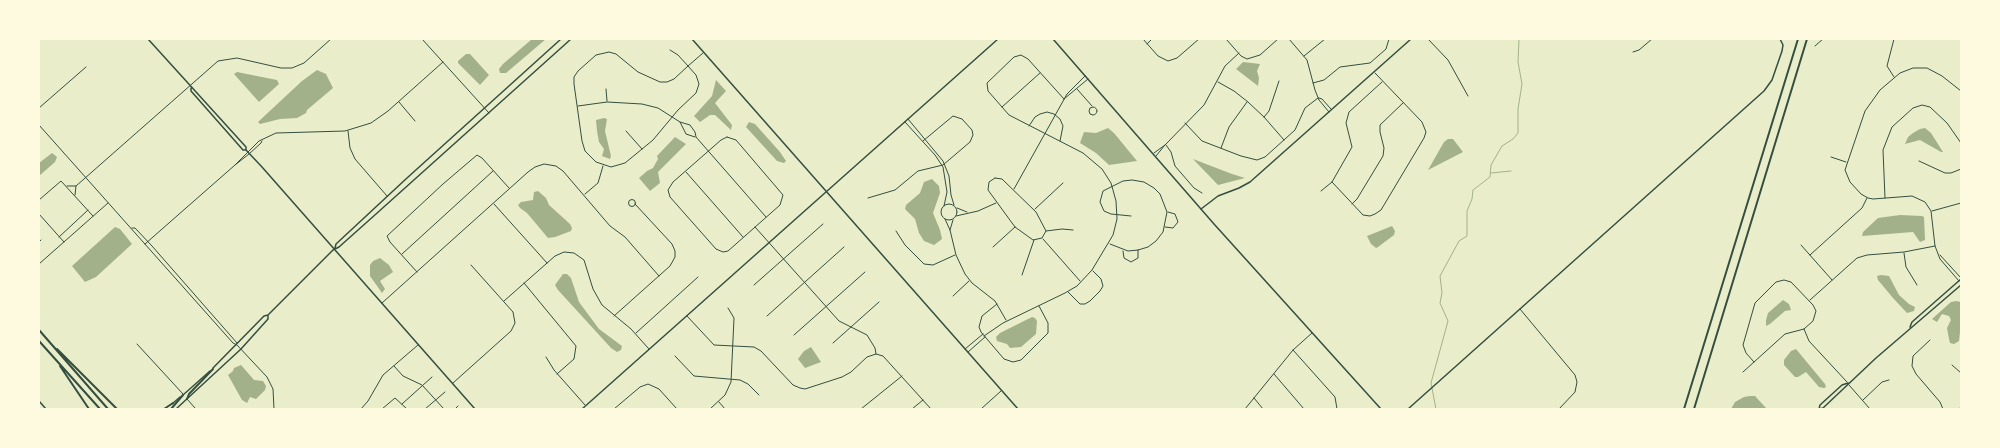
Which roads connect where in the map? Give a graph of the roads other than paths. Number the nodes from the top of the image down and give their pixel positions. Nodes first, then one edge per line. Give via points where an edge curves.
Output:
1 (148, 39) edge
2 (331, 39) edge
3 (422, 39) edge
4 (561, 39) edge
5 (571, 39) edge
6 (692, 39) edge
7 (998, 39) edge
8 (1053, 39) edge
9 (1143, 39) edge
10 (1152, 39) edge
11 (1199, 39) edge
12 (1226, 39) edge
13 (1278, 39) edge
14 (1289, 39) edge
15 (1325, 39) edge
16 (1389, 39) edge
17 (1411, 39) edge
18 (1428, 39) edge
19 (1652, 39) edge
20 (1780, 39) edge
21 (1798, 39) edge
22 (1807, 39) edge
23 (1822, 39) edge
24 (1894, 39) edge
25 (1147, 44) junction
26 (1815, 46) dead end
27 (670, 50) dead end
28 (1633, 52) dead end
29 (704, 53) junction
30 (1239, 53) junction
31 (1304, 56) junction
32 (443, 62) junction
33 (688, 66) junction
34 (86, 67) dead end
35 (1374, 72) junction
36 (1040, 73) junction
37 (1085, 76) junction
38 (1894, 78) junction
39 (1088, 79) junction
40 (1279, 81) dead end
41 (1218, 82) junction
42 (1382, 82) junction
43 (1313, 83) junction
44 (190, 87) junction
45 (606, 89) dead end
46 (1076, 89) junction
47 (1961, 91) edge
48 (1468, 96) dead end
49 (1318, 98) junction
50 (1064, 99) junction
51 (399, 102) junction
52 (608, 102) junction
53 (1248, 102) junction
54 (1404, 102) junction
55 (577, 106) junction
56 (1002, 107) junction
57 (1092, 107) dead end
58 (39, 108) edge
59 (484, 108) junction
60 (1332, 110) junction
61 (1329, 112) junction
62 (489, 113) junction
63 (1054, 114) junction
64 (672, 116) junction
65 (1264, 117) junction
66 (908, 120) junction
67 (415, 121) dead end
68 (680, 122) junction
69 (905, 122) junction
70 (1185, 122) junction
71 (39, 125) edge
72 (1029, 126) junction
73 (348, 130) junction
74 (626, 131) dead end
75 (1044, 134) junction
76 (696, 137) junction
77 (926, 139) junction
78 (1284, 140) junction
79 (262, 141) junction
80 (923, 141) junction
81 (1060, 141) junction
82 (1961, 143) edge
83 (1165, 145) junction
84 (1221, 148) junction
85 (643, 150) junction
86 (246, 151) junction
87 (708, 151) junction
88 (1154, 153) junction
89 (249, 154) junction
90 (1156, 156) junction
91 (1831, 157) dead end
92 (1847, 162) junction
93 (1919, 162) dead end
94 (945, 164) junction
95 (235, 165) junction
96 (603, 166) junction
97 (942, 166) junction
98 (1961, 169) edge
99 (493, 171) junction
100 (685, 172) junction
101 (86, 178) junction
102 (1332, 182) junction
103 (1063, 183) dead end
104 (1112, 185) junction
105 (67, 186) junction
106 (76, 186) junction
107 (509, 189) junction
108 (1013, 190) junction
109 (1321, 191) dead end
110 (826, 192) junction
111 (1202, 193) dead end
112 (75, 195) junction
113 (584, 195) junction
114 (387, 196) junction
115 (868, 198) dead end
116 (1868, 198) junction
117 (1885, 198) junction
118 (39, 200) edge
119 (108, 203) junction
120 (997, 203) junction
121 (1961, 203) edge
122 (493, 204) junction
123 (635, 204) dead end
124 (1351, 204) junction
125 (954, 205) junction
126 (944, 206) junction
127 (956, 208) junction
128 (1201, 209) junction
129 (88, 210) junction
130 (1035, 210) junction
131 (1931, 211) junction
132 (1167, 212) junction
133 (967, 213) junction
134 (39, 214) edge
135 (1117, 215) junction
136 (94, 216) junction
137 (956, 216) junction
138 (1131, 216) dead end
139 (766, 217) junction
140 (945, 219) junction
141 (954, 219) junction
142 (823, 224) dead end
143 (754, 227) junction
144 (1015, 227) junction
145 (1165, 227) junction
146 (132, 228) junction
147 (950, 230) junction
148 (1073, 230) dead end
149 (896, 231) dead end
150 (1046, 231) junction
151 (59, 237) junction
152 (743, 237) junction
153 (1042, 238) junction
154 (41, 240) dead end
155 (1034, 240) junction
156 (39, 242) edge
157 (148, 242) junction
158 (64, 243) junction
159 (769, 243) junction
160 (145, 244) junction
161 (1109, 244) junction
162 (1801, 245) dead end
163 (1936, 246) junction
164 (844, 247) dead end
165 (993, 247) dead end
166 (335, 248) junction
167 (333, 250) junction
168 (1123, 250) junction
169 (1138, 250) junction
170 (1904, 252) junction
171 (401, 254) junction
172 (956, 255) junction
173 (1810, 255) junction
174 (1939, 255) junction
175 (784, 260) junction
176 (547, 263) junction
177 (39, 264) edge
178 (471, 265) dead end
179 (1092, 270) junction
180 (418, 272) junction
181 (865, 272) dead end
182 (1022, 275) dead end
183 (659, 276) junction
184 (698, 277) dead end
185 (1960, 279) edge
186 (1832, 280) junction
187 (969, 281) junction
188 (1081, 282) junction
189 (524, 283) junction
190 (805, 283) junction
191 (1917, 285) dead end
192 (754, 286) dead end
193 (1960, 286) edge
194 (1068, 292) junction
195 (952, 296) dead end
196 (1809, 300) junction
197 (504, 301) junction
198 (879, 302) dead end
199 (382, 303) junction
200 (996, 304) junction
201 (1039, 306) junction
202 (826, 307) junction
203 (728, 308) dead end
204 (1520, 309) junction
205 (268, 314) junction
206 (614, 316) junction
207 (687, 316) junction
208 (767, 316) dead end
209 (1006, 321) junction
210 (1910, 327) junction
211 (849, 328) junction
212 (1804, 329) junction
213 (39, 330) edge
214 (635, 333) junction
215 (1313, 333) junction
216 (794, 335) dead end
217 (984, 336) junction
218 (1930, 340) dead end
219 (39, 341) edge
220 (833, 343) dead end
221 (137, 344) dead end
222 (52, 345) junction
223 (237, 345) junction
224 (418, 345) junction
225 (733, 346) junction
226 (240, 349) junction
227 (649, 349) junction
228 (965, 350) junction
229 (1293, 350) junction
230 (968, 353) junction
231 (876, 354) junction
232 (675, 356) dead end
233 (546, 357) dead end
234 (57, 362) junction
235 (1754, 362) junction
236 (1952, 365) dead end
237 (394, 366) junction
238 (212, 369) junction
239 (1743, 372) dead end
240 (1961, 373) edge
241 (557, 374) junction
242 (1274, 374) junction
243 (902, 375) junction
244 (432, 377) dead end
245 (731, 379) junction
246 (1889, 380) dead end
247 (452, 383) junction
248 (1848, 383) junction
249 (422, 385) junction
250 (1001, 390) junction
251 (445, 392) dead end
252 (183, 395) junction
253 (759, 395) dead end
254 (1254, 398) junction
255 (187, 399) junction
256 (923, 399) junction
257 (436, 400) junction
258 (1862, 400) junction
259 (39, 401) edge
260 (718, 402) junction
261 (173, 403) joint
262 (402, 404) junction
263 (458, 406) dead end
264 (585, 406) junction
265 (1961, 408) edge
266 (46, 409) edge
267 (89, 409) edge
268 (100, 409) edge
269 (108, 409) edge
270 (117, 409) edge
271 (165, 409) edge
272 (171, 409) edge
273 (176, 409) edge
274 (194, 409) edge
275 (274, 409) edge
276 (361, 409) edge
277 (382, 409) edge
278 (407, 409) edge
279 (425, 409) edge
280 (444, 409) edge
281 (454, 409) edge
282 (475, 409) edge
283 (582, 409) edge
284 (614, 409) edge
285 (677, 409) edge
286 (710, 409) edge
287 (725, 409) edge
288 (861, 409) edge
289 (912, 409) edge
290 (931, 409) edge
291 (981, 409) edge
292 (1018, 409) edge
293 (1245, 409) edge
294 (1264, 409) edge
295 (1304, 409) edge
296 (1337, 409) edge
297 (1381, 409) edge
298 (1408, 409) edge
299 (1559, 409) edge
300 (1684, 409) edge
301 (1694, 409) edge
302 (1819, 409) edge
303 (1870, 409) edge
304 (1943, 409) edge
305 (1957, 409) edge

1 - 44 street
2 - 44 street via 304,63 295,67 281,68 240,58 216,62
3 - 32 street
4 - 59 street
5 - 62 street
6 - 29 street
7 - 66 street
8 - 37 street
9 - 25 street
10 - 25 street
11 - 25 street via 1173,60 1162,59
12 - 30 street
13 - 30 street via 1256,57 1247,59
14 - 31 street
15 - 31 street
16 - 43 street via 1386,49 1370,64 1340,67 1324,80
17 - 35 street
18 - 48 street via 1448,60
19 - 28 street
20 - 204 street via 1782,51 1774,75 1764,91
21 - 300 highway
22 - 301 highway
23 - 26 street
24 - 38 street via 1887,66
27 - 33 street
29 - 33 street
29 - 110 street
30 - 41 street via 1225,66
31 - 43 street via 1310,66
32 - 51 street
32 - 59 street
33 - 55 street via 670,81 660,82 635,70 616,54 598,54 578,71 574,80
33 - 64 street via 698,78 698,90
34 - 58 street
35 - 42 street
35 - 60 street
36 - 50 street
36 - 56 street
36 - 56 street via 1023,56 1014,57 987,82 986,88
37 - 39 street
37 - 50 street
38 - 47 street via 1913,68 1927,68
38 - 92 street via 1880,90 1865,110
39 - 46 street
39 - 88 street
40 - 65 street via 1269,111
41 - 53 street
41 - 70 street via 1204,105
42 - 54 street
42 - 102 street via 1349,112 1346,123 1352,147
43 - 49 street
44 - 86 street
44 - 86 street via 194,88 246,147
44 - 101 street
45 - 52 street
46 - 50 street
46 - 57 street
49 - 60 street via 1322,98
49 - 61 street
49 - 78 street via 1305,108 1295,130
50 - 63 street
51 - 67 street
51 - 73 street via 375,121
52 - 55 street
52 - 64 street via 642,104 658,108
53 - 65 street
53 - 84 street via 1229,127
54 - 124 street via 1380,125 1383,156 1357,199
54 - 124 street via 1422,122 1426,132 1424,138 1381,210 1370,216 1363,215
55 - 96 street via 585,151
56 - 72 street via 1010,116
59 - 62 street
59 - 114 street
60 - 61 street
61 - 128 street via 1247,184 1218,196
62 - 166 street
63 - 72 street via 1040,114
63 - 75 street
63 - 81 street via 1063,126 1064,132
64 - 68 street
64 - 85 street
65 - 78 street
66 - 69 street
66 - 77 street
68 - 76 street via 686,134
68 - 76 street via 690,124 696,132
69 - 80 street
69 - 110 street
70 - 83 street
70 - 84 street via 1202,141
71 - 101 street
72 - 75 street
73 - 79 street via 283,132
73 - 114 street via 350,148 355,159
74 - 85 street
75 - 81 street
75 - 108 street
76 - 87 street
77 - 80 street
77 - 94 street
77 - 94 street via 952,116 960,117 973,131 972,140
78 - 84 street via 1265,157 1257,160
79 - 86 street
79 - 89 street
80 - 97 street
81 - 104 street via 1094,161
82 - 117 street via 1943,118 1930,107 1922,105 1913,108 1889,131 1882,157
83 - 88 street
83 - 90 street
83 - 111 street via 1175,166 1194,188
85 - 96 street via 621,165
86 - 89 street
86 - 95 street
87 - 100 street
87 - 139 street
87 - 139 street via 724,138 736,140 783,195 780,205
88 - 90 street
89 - 95 street
89 - 167 street
90 - 128 street
91 - 92 street
92 - 116 street via 1845,170 1848,178 1861,194
93 - 98 street via 1945,173
94 - 97 street
94 - 125 street
95 - 157 street
96 - 113 street via 598,183
97 - 115 street via 918,171 895,190
97 - 126 street via 947,192
99 - 107 street
99 - 171 street
99 - 171 street via 482,158 473,156 388,234 388,239
100 - 152 street
100 - 152 street via 668,190 670,197 711,243 723,252 728,251
101 - 106 street
101 - 119 street
102 - 109 street
102 - 124 street
103 - 130 street
104 - 132 street via 1132,180 1146,184 1160,194
104 - 135 street
104 - 135 street via 1102,192 1100,204 1106,212
105 - 106 street
105 - 112 street
105 - 118 street via 59,182
106 - 112 street
107 - 113 street via 535,167 549,164 560,169
107 - 122 street
108 - 120 street via 1000,178 990,180 988,190
108 - 130 street
110 - 159 street
110 - 228 street
112 - 129 street
113 - 183 street
114 - 166 street via 336,244
116 - 117 street
116 - 173 street via 1862,208
117 - 131 street via 1918,198 1925,202
119 - 136 street
119 - 146 street
120 - 133 street
120 - 144 street
121 - 131 street
122 - 176 street
122 - 180 street
123 - 183 street via 672,244 675,251 673,262
125 - 126 street
125 - 127 street
126 - 140 street via 941,211
127 - 133 street
127 - 137 street
128 - 215 street
129 - 136 street
129 - 151 street
130 - 150 street
131 - 163 street
132 - 145 street
132 - 145 street via 1175,214 1178,222 1173,228
133 - 137 street
134 - 151 street
135 - 138 street
135 - 161 street
136 - 158 street
137 - 141 street
139 - 143 street
140 - 141 street
140 - 147 street
141 - 147 street
142 - 175 street
143 - 152 street
143 - 159 street
144 - 155 street
144 - 165 street
145 - 169 street via 1154,243
146 - 157 street
146 - 160 street
147 - 172 street
148 - 150 street
149 - 172 street via 924,264 933,265
150 - 153 street
151 - 158 street
153 - 155 street
153 - 188 street
154 - 156 street
155 - 182 street
157 - 160 street
157 - 223 street
158 - 177 street
159 - 175 street
159 - 207 street
160 - 223 street via 233,344
161 - 168 street
161 - 179 street
162 - 173 street
163 - 170 street
163 - 174 street
164 - 190 street
166 - 167 street
167 - 199 street
167 - 205 street
168 - 169 street
168 - 169 street via 1124,258 1131,262 1138,258
170 - 186 street via 1857,258
170 - 191 street via 1906,267
171 - 180 street
172 - 187 street
173 - 186 street
174 - 185 street
174 - 185 street
175 - 190 street
175 - 192 street
176 - 189 street
176 - 206 street via 561,253 578,254 586,263 598,299
178 - 197 street
179 - 188 street
179 - 194 street via 1103,286 1090,301 1080,304
180 - 199 street
181 - 202 street
183 - 206 street
184 - 214 street
185 - 210 street via 1912,322
186 - 196 street
187 - 195 street
187 - 200 street
188 - 194 street
189 - 197 street
189 - 241 street via 575,344 574,359
190 - 202 street
190 - 208 street
193 - 210 street
194 - 201 street
196 - 212 street via 1815,308 1815,315 1813,321
196 - 235 street via 1794,283 1784,280 1773,285 1757,300 1743,340 1743,348
197 - 247 street via 514,315 515,323 512,330
198 - 211 street
199 - 224 street
200 - 209 street
200 - 217 street via 981,318 979,327
201 - 209 street
201 - 217 street via 1048,323 1048,333 1020,360 1006,360
202 - 211 street via 839,322
202 - 216 street
203 - 225 street via 734,318
204 - 298 street
204 - 299 street via 1575,375 1577,385 1574,394
205 - 223 street
205 - 226 street via 268,319
206 - 214 street
207 - 225 street via 712,343
207 - 227 street
209 - 217 street
210 - 248 street
211 - 220 street
211 - 231 street via 867,336 876,348
212 - 235 street via 1785,334
212 - 248 street via 1809,341
213 - 222 highway
214 - 227 street
215 - 229 street
215 - 297 street
217 - 228 street
217 - 230 street
218 - 304 street via 1914,356 1912,366
219 - 234 highway
221 - 252 street
222 - 269 highway
222 - 270 highway
223 - 226 street
223 - 238 street
224 - 237 street
224 - 247 street
225 - 231 street via 754,347 762,351 793,385 806,389 842,377 867,357
225 - 245 street
226 - 255 street
226 - 275 street via 271,383
227 - 264 street
228 - 230 street
229 - 242 street
229 - 296 street via 1335,397
230 - 250 street
231 - 243 street via 887,359
232 - 245 street via 696,376
233 - 241 street
234 - 267 highway
234 - 268 highway
235 - 239 street
236 - 240 street
237 - 249 street via 403,376
237 - 276 street via 381,378
238 - 252 street
238 - 255 highway
241 - 264 street
242 - 254 street
242 - 295 street
243 - 256 street
243 - 288 street
244 - 249 street
245 - 253 street via 744,381
245 - 260 street via 728,391
246 - 258 street via 1882,382
247 - 282 street
248 - 258 street
248 - 302 street via 1846,388
248 - 302 street via 1842,385 1820,405
249 - 257 street
249 - 262 street
250 - 291 street
250 - 292 street
251 - 257 street
252 - 261 street
252 - 272 highway
254 - 293 street
254 - 294 street
255 - 273 street
255 - 274 street
256 - 289 street
256 - 290 street
257 - 279 street
257 - 280 street
258 - 303 street
259 - 266 street
260 - 286 street
260 - 287 street
261 - 271 highway
262 - 277 street via 395,398
262 - 278 street
263 - 281 street
264 - 283 street
265 - 305 street
284 - 285 street via 640,387 648,384 658,388

